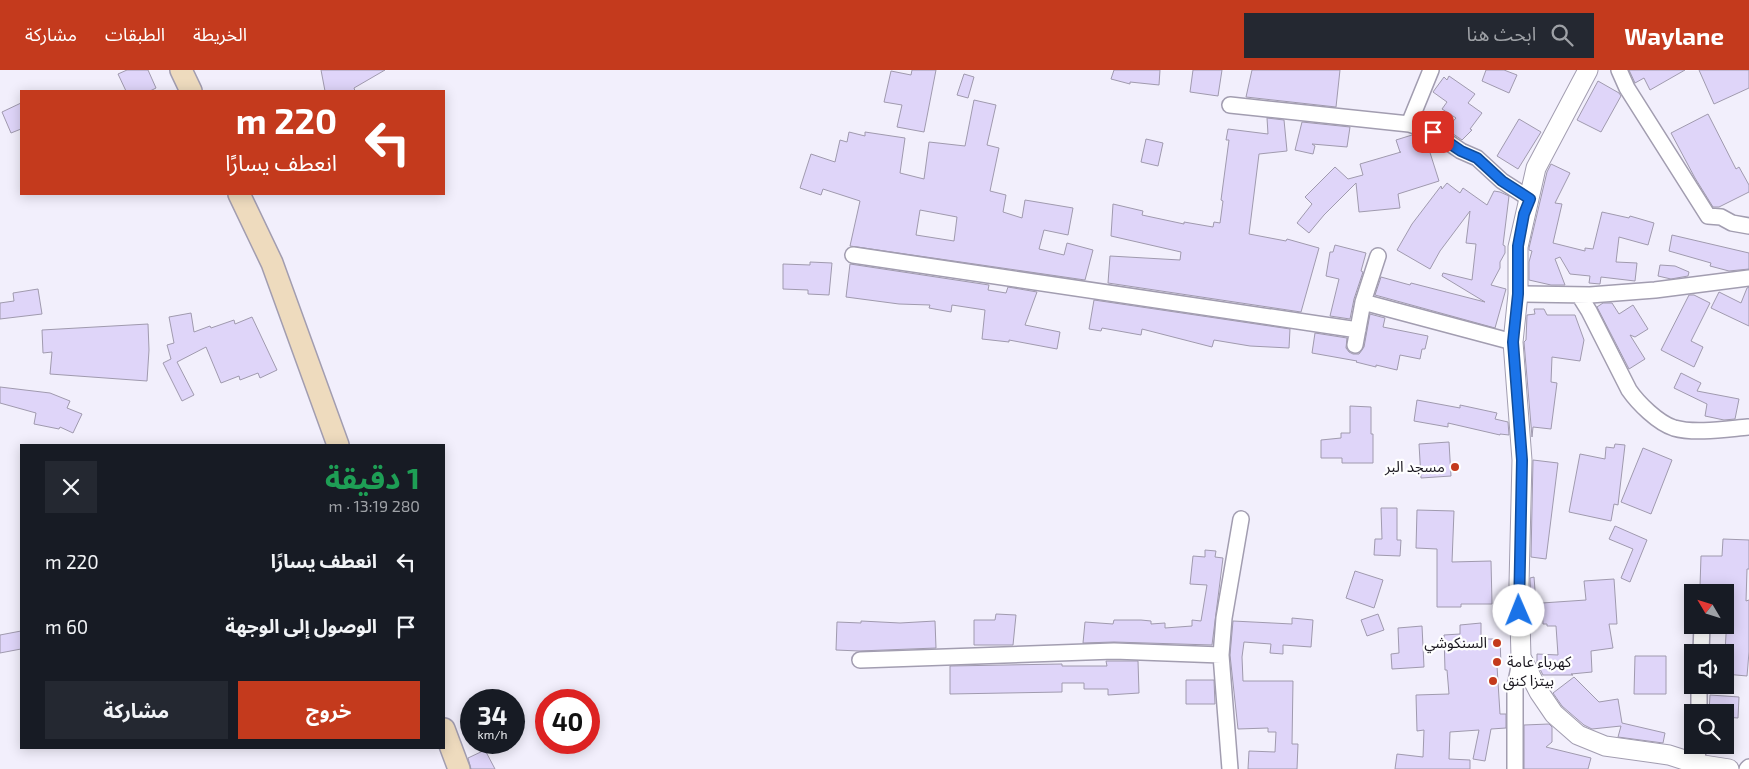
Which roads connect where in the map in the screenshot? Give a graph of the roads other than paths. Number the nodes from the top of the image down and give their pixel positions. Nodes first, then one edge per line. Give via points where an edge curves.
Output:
1 (181, 70) edge
2 (1431, 70) edge
3 (1588, 70) edge
4 (1619, 70) edge
5 (191, 90) edge
6 (1230, 105) dead end
7 (1409, 124) junction
8 (239, 195) edge
9 (1530, 199) junction
10 (1749, 226) edge
11 (853, 255) dead end
12 (1378, 256) dead end
13 (1749, 278) edge
14 (1518, 294) junction
15 (1579, 295) junction
16 (1363, 302) junction
17 (1513, 342) junction
18 (1748, 427) edge
19 (338, 444) edge
20 (1241, 519) dead end
21 (1221, 655) junction
22 (1520, 657) junction
23 (860, 660) dead end
24 (445, 732) edge
25 (1697, 754) edge
26 (459, 769) edge
27 (1230, 769) edge
28 (1515, 769) edge
29 (1729, 769) edge

1 - 5 main road
2 - 7 street
3 - 9 street via 1536,168
4 - 10 street via 1627,88 1708,216
6 - 7 street
7 - 9 street via 1433,132 1477,158 1502,181
8 - 19 main road via 272,263
9 - 14 street via 1518,246
11 - 16 street via 1357,338
12 - 16 street
13 - 15 street via 1655,290
14 - 15 street
14 - 17 street
15 - 18 street via 1629,390 1647,410 1666,424 1680,429
16 - 17 street
17 - 22 street via 1522,460
20 - 21 street
21 - 23 street via 1114,651
21 - 27 street
22 - 25 street via 1554,714 1578,735 1605,746 1669,755
22 - 28 street via 1516,687
24 - 26 main road
25 - 29 street

